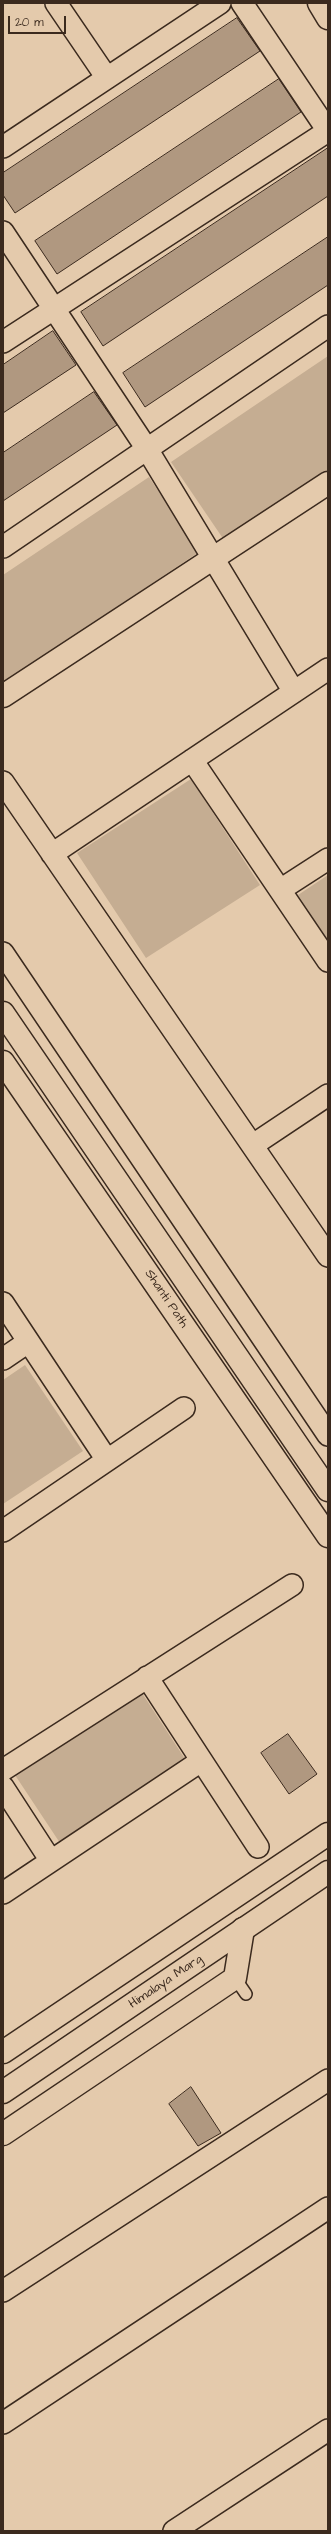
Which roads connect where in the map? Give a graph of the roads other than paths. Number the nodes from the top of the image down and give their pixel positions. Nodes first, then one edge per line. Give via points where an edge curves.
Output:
1 (56, 3) edge
2 (220, 3) edge
3 (242, 3) edge
4 (319, 3) edge
5 (328, 18) edge
6 (107, 78) junction
7 (328, 131) edge
8 (3, 147) edge
9 (3, 232) edge
10 (54, 309) junction
11 (328, 326) edge
12 (3, 342) edge
13 (147, 449) junction
14 (328, 483) edge
15 (3, 546) edge
16 (212, 558) junction
17 (328, 669) edge
18 (294, 692) junction
19 (3, 696) edge
20 (192, 760) junction
21 (3, 782) edge
22 (52, 854) junction
23 (328, 859) edge
24 (280, 890) junction
25 (3, 954) edge
26 (328, 961) edge
27 (3, 1013) edge
28 (3, 1062) edge
29 (328, 1095) edge
30 (253, 1145) junction
31 (328, 1256) edge
32 (3, 1303) edge
33 (28, 1342) junction
34 (3, 1359) edge
35 (184, 1408) dead end
36 (328, 1435) edge
37 (107, 1460) junction
38 (328, 1490) edge
39 (3, 1531) edge
40 (328, 1536) edge
41 (292, 1585) dead end
42 (147, 1677) junction
43 (201, 1761) junction
44 (3, 1770) edge
45 (3, 1787) edge
46 (328, 1817) edge
47 (328, 1834) edge
48 (258, 1847) dead end
49 (306, 1848) junction
50 (51, 1861) junction
51 (328, 1872) edge
52 (3, 1893) edge
53 (243, 1929) junction
54 (3, 2052) edge
55 (328, 2080) edge
56 (3, 2092) edge
57 (3, 2134) edge
58 (328, 2208) edge
59 (3, 2291) edge
60 (3, 2423) edge
61 (328, 2430) edge
62 (174, 2531) edge

1 - 6 street
2 - 6 street
3 - 7 street
4 - 5 main road
6 - 8 street
7 - 10 street
9 - 10 street
10 - 12 street
10 - 13 street
11 - 13 street
13 - 15 street
13 - 16 street
14 - 16 main road
16 - 18 street
16 - 19 main road
17 - 18 street
18 - 20 street
20 - 22 street
20 - 24 street
21 - 22 street
22 - 30 street
23 - 24 street
24 - 26 street
25 - 36 street
27 - 38 main road
28 - 40 main road, Shanti Path
29 - 30 street
30 - 31 street
32 - 33 street
33 - 34 street
33 - 37 street
35 - 37 street
37 - 39 street
41 - 42 street
42 - 43 street
42 - 44 street
43 - 48 street
43 - 50 street
45 - 50 street
46 - 49 main road
47 - 49 main road
49 - 54 main road
50 - 52 street
51 - 53 main road, Himalaya Marg
53 - 56 main road, Himalaya Marg
53 - 57 main road via 241,1986
55 - 59 street
58 - 60 street
61 - 62 street

